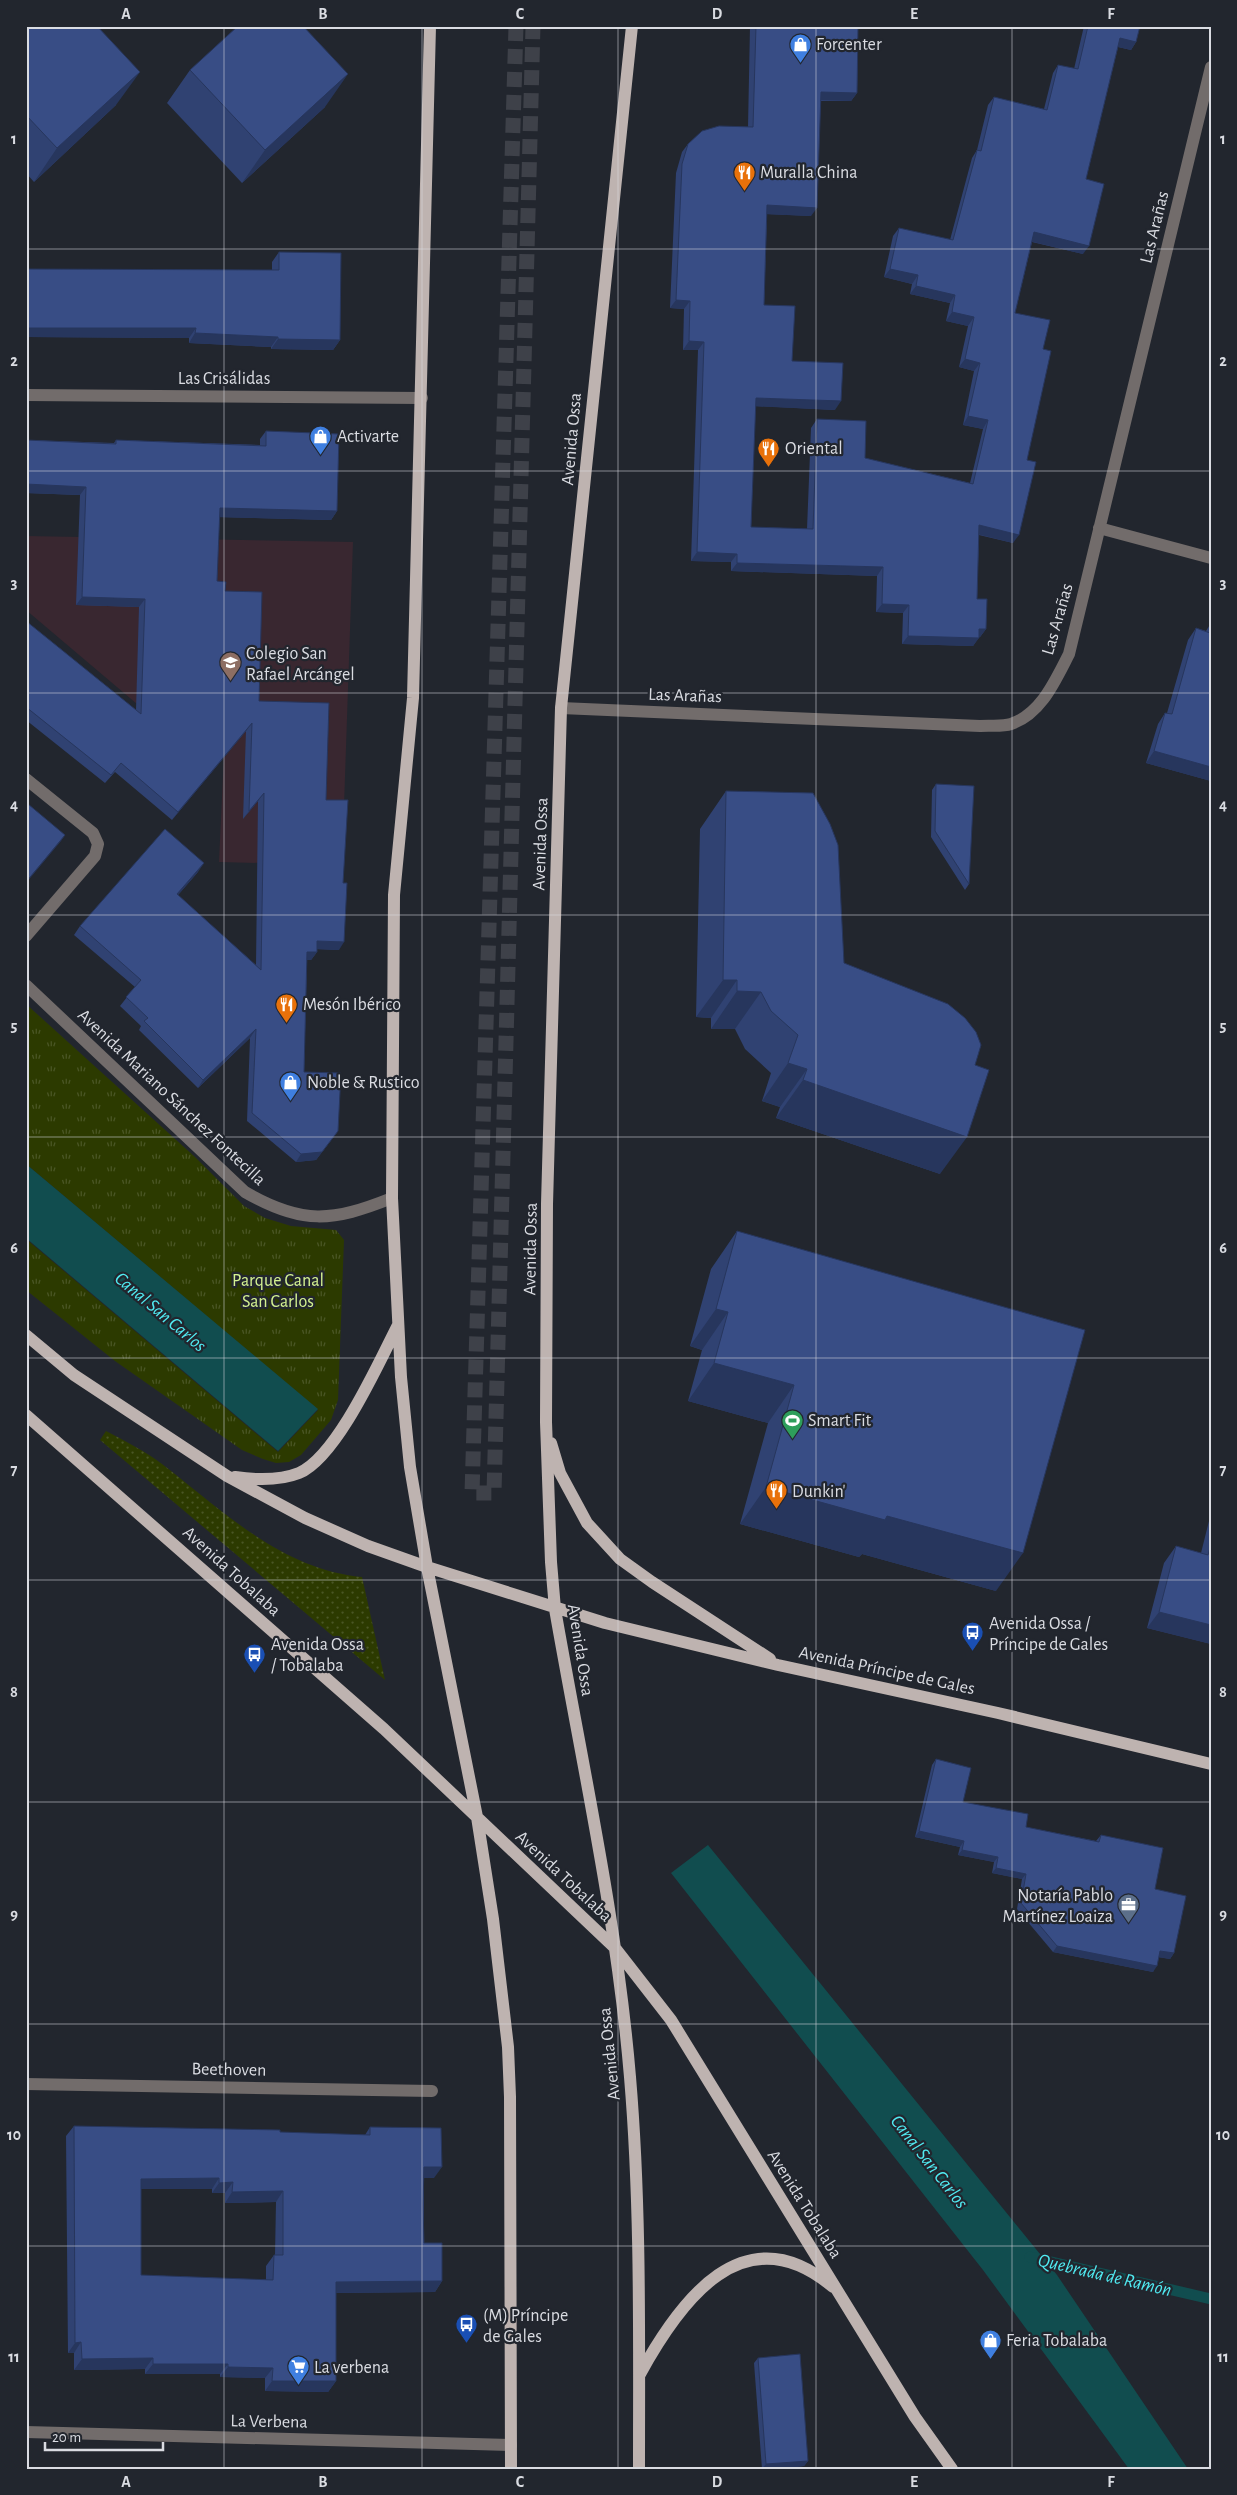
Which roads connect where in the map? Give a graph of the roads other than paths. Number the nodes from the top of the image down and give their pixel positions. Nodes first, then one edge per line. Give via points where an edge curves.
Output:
1 (430, 26) edge
2 (632, 26) edge
3 (1211, 67) edge
4 (26, 395) edge
5 (422, 398) junction
6 (1099, 528) junction
7 (1211, 558) edge
8 (561, 708) junction
9 (26, 779) edge
10 (26, 936) edge
11 (26, 985) edge
12 (392, 1198) junction
13 (398, 1325) junction
14 (26, 1335) edge
15 (26, 1415) edge
16 (546, 1422) junction
17 (227, 1476) junction
18 (427, 1568) junction
19 (555, 1609) junction
20 (778, 1665) junction
21 (1211, 1764) edge
22 (477, 1817) junction
23 (615, 1948) junction
24 (26, 2084) edge
25 (432, 2091) dead end
26 (840, 2294) junction
27 (639, 2375) junction
28 (26, 2432) edge
29 (511, 2445) junction
30 (511, 2469) edge
31 (639, 2469) edge
32 (952, 2469) edge

1 - 5 main road
2 - 8 main road, Avenida Ossa
3 - 6 street, Las Arañas
4 - 5 street, Las Crisálidas
5 - 12 main road via 414,698 394,895
6 - 7 street
6 - 8 street, Las Arañas via 1069,654 1042,701 1026,716 1009,724 980,726
8 - 16 main road, Avenida Ossa via 548,1204
9 - 10 street via 93,833 98,844 94,856
11 - 12 street, Avenida Mariano Sánchez Fontecilla via 245,1192 267,1205 294,1215 332,1216
12 - 13 main road
13 - 17 main road via 353,1412 321,1456 301,1473 281,1478
13 - 18 main road via 410,1467
14 - 17 main road via 88,1384
15 - 22 main road, Avenida Tobalaba via 384,1729
16 - 19 main road, Avenida Ossa
16 - 20 main road via 560,1473 587,1523 620,1559
17 - 18 main road via 305,1518
18 - 19 main road
18 - 22 main road
19 - 20 main road, Avenida Príncipe de Gales
19 - 23 main road, Avenida Ossa
20 - 21 main road, Avenida Príncipe de Gales
22 - 23 main road, Avenida Tobalaba
22 - 29 main road via 494,1919 509,2077
23 - 26 main road, Avenida Tobalaba via 671,2020
23 - 27 main road, Avenida Ossa via 633,2122
24 - 25 street, Beethoven
26 - 27 main road via 822,2278 804,2269 782,2261 750,2260 723,2271 699,2290 658,2342
26 - 32 main road, Avenida Tobalaba via 915,2417
27 - 31 main road, Avenida Ossa
28 - 29 street, La Verbena
29 - 30 main road

